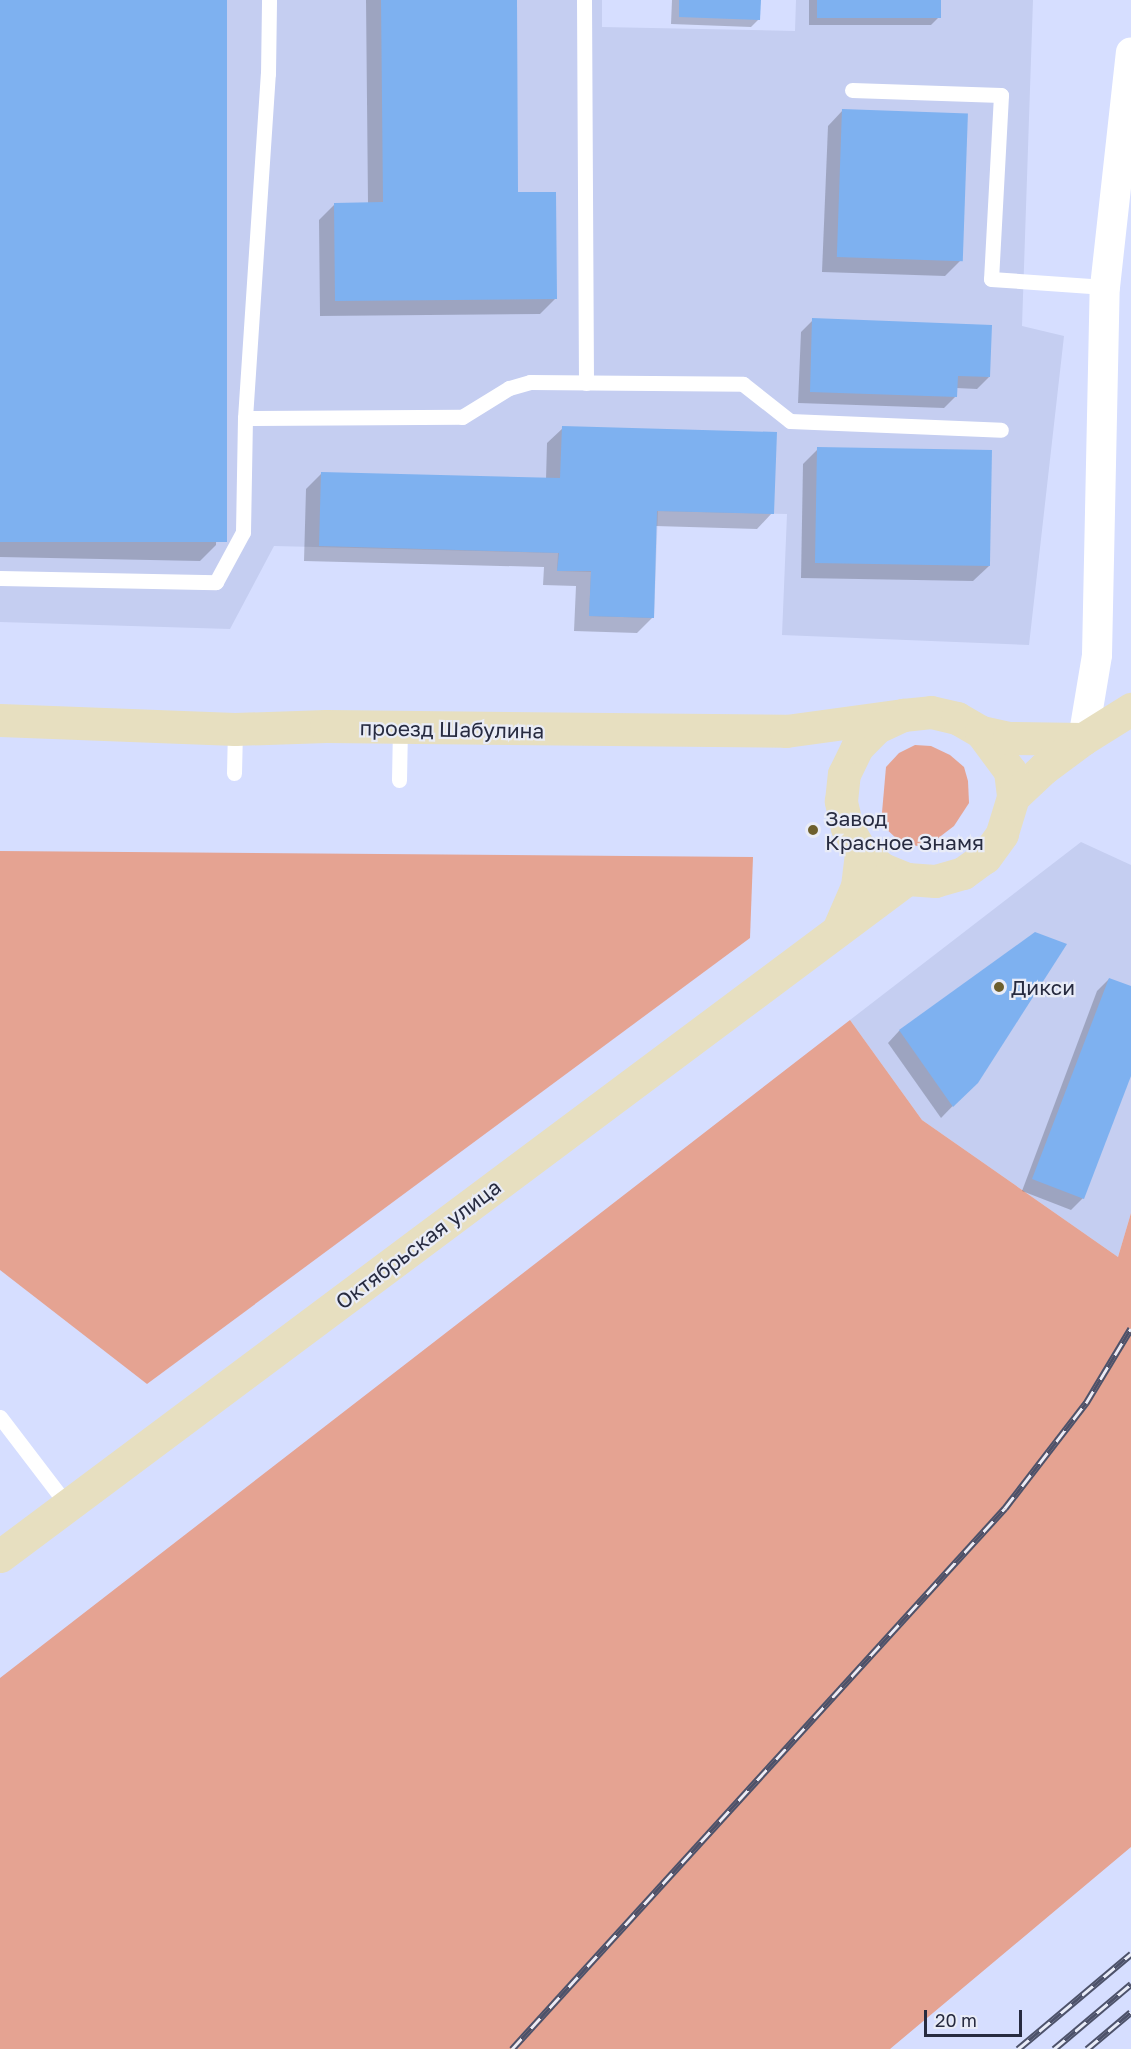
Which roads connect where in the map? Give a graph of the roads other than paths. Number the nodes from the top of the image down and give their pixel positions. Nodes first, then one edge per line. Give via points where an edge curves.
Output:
1 (269, 0) edge
2 (584, 0) edge
3 (1131, 52) edge
4 (852, 90) dead end
5 (1105, 287) junction
6 (586, 383) junction
7 (245, 418) junction
8 (1001, 430) dead end
9 (0, 578) edge
10 (1131, 709) edge
11 (903, 715) junction
12 (0, 720) edge
13 (235, 729) junction
14 (400, 729) junction
15 (786, 731) junction
16 (981, 732) junction
17 (1083, 739) junction
18 (234, 774) dead end
19 (844, 774) junction
20 (399, 780) dead end
21 (1013, 797) junction
22 (861, 851) junction
23 (907, 879) junction
24 (837, 932) junction
25 (0, 1417) edge
26 (67, 1505) junction
27 (0, 1556) edge

1 - 7 lane
2 - 6 lane
3 - 5 street
4 - 5 lane via 1001,95 990,279
5 - 17 street via 1097,656
6 - 7 lane via 530,382 509,388 462,417
6 - 8 lane via 743,384 790,421
7 - 9 lane via 243,532 216,582
10 - 17 street
11 - 15 street, проезд Шабулина
11 - 16 street, проезд Шабулина via 931,712 957,718
11 - 19 street, проезд Шабулина via 877,727 857,747
12 - 13 street, проезд Шабулина
13 - 14 street, проезд Шабулина
13 - 18 lane
14 - 15 street, проезд Шабулина
14 - 20 lane
15 - 19 street via 808,731 826,747
16 - 17 street, проезд Шабулина via 1009,738
16 - 21 street, проезд Шабулина via 1010,771
17 - 21 street
19 - 22 street, проезд Шабулина via 841,801 847,828
21 - 23 street, проезд Шабулина via 1002,834 986,857 953,876 935,881
22 - 23 street, проезд Шабулина via 882,869
22 - 24 street, Октябрьская улица via 857,886
23 - 24 street, Октябрьская улица
24 - 26 street, Октябрьская улица
25 - 26 lane
26 - 27 street, Октябрьская улица

